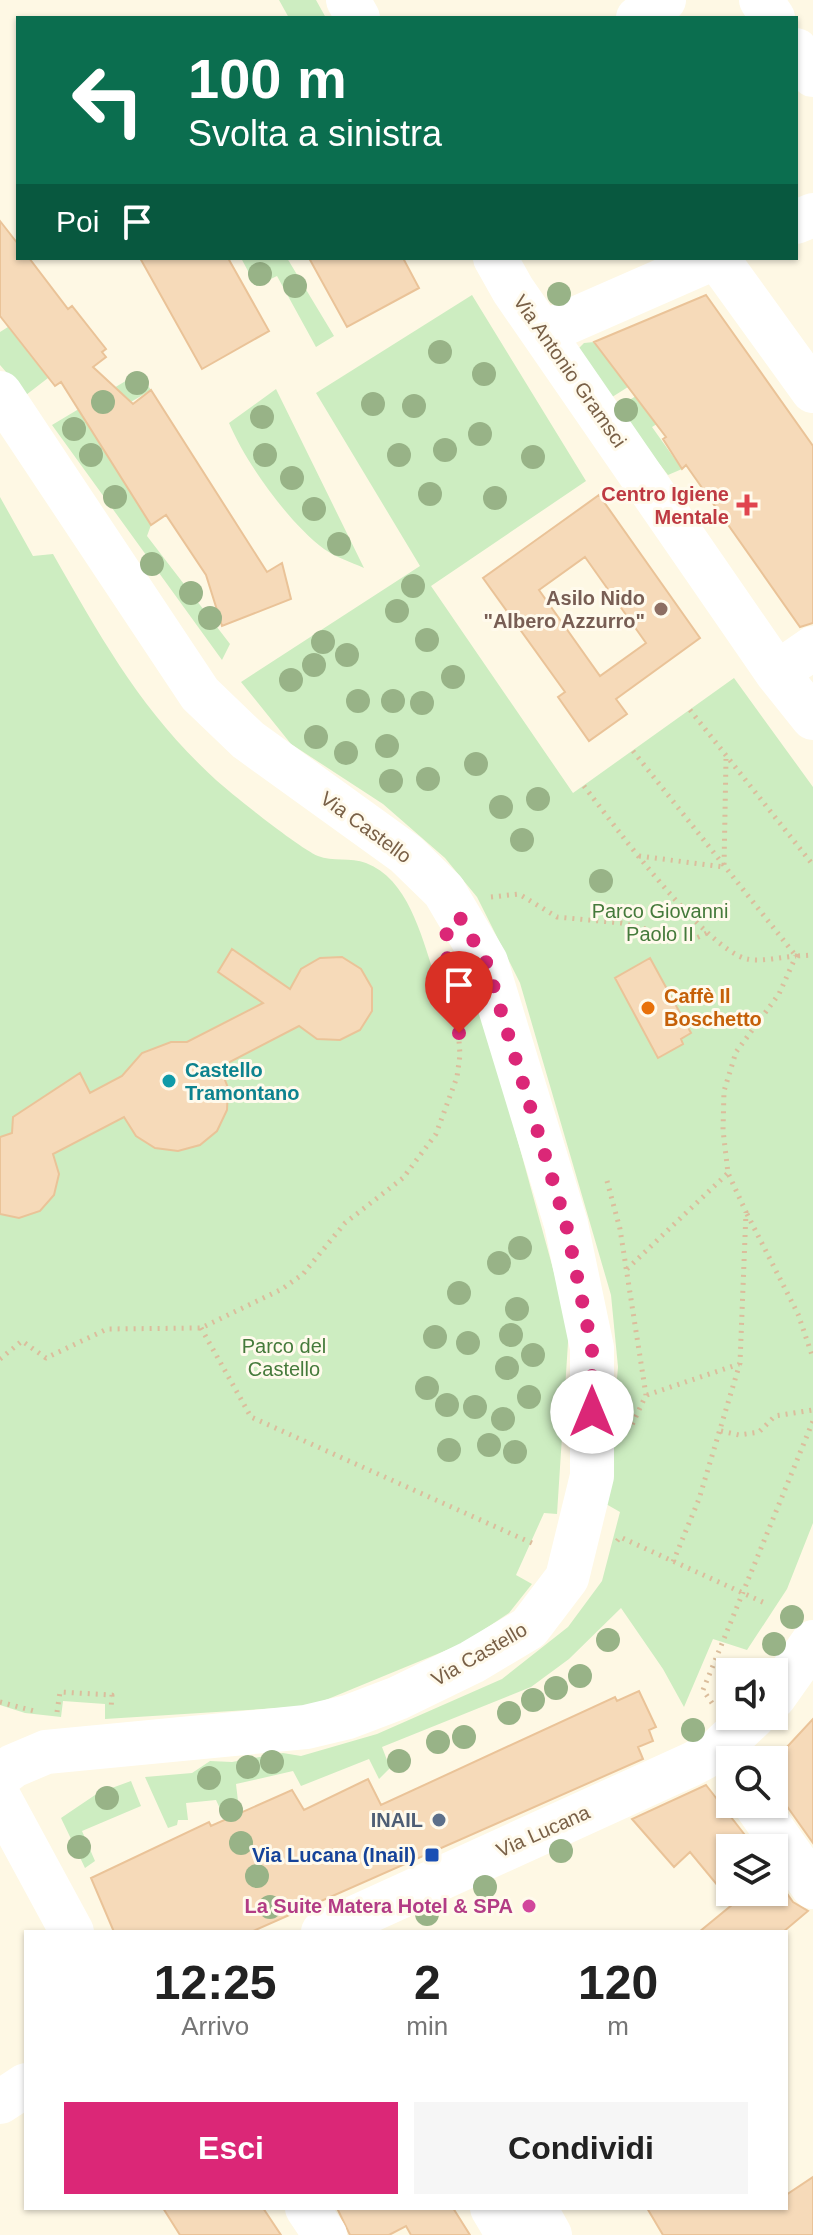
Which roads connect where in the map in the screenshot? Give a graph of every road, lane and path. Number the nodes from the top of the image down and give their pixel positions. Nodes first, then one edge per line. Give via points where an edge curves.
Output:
1 (664, 0) edge
2 (641, 16) edge
3 (798, 53) edge
4 (813, 75) edge
5 (496, 260) edge
6 (711, 260) edge
7 (717, 260) edge
8 (543, 333) junction
9 (813, 391) edge
10 (0, 393) edge
11 (813, 648) edge
12 (777, 673) junction
13 (690, 710) dead end
14 (813, 718) edge
15 (633, 751) dead end
16 (726, 759) junction
17 (584, 786) dead end
18 (638, 856) junction
19 (813, 865) edge
20 (724, 867) junction
21 (482, 903) dead end
22 (707, 933) junction
23 (813, 955) edge
24 (796, 956) junction
25 (455, 998) dead end
26 (728, 1173) junction
27 (746, 1212) junction
28 (626, 1269) dead end
29 (201, 1328) junction
30 (813, 1358) edge
31 (0, 1359) edge
32 (740, 1363) junction
33 (646, 1395) dead end
34 (813, 1410) edge
35 (813, 1421) edge
36 (721, 1431) junction
37 (536, 1545) junction
38 (612, 1547) dead end
39 (545, 1549) dead end
40 (530, 1557) dead end
41 (673, 1562) junction
42 (743, 1592) junction
43 (767, 1604) dead end
44 (813, 1642) edge
45 (788, 1677) edge
46 (0, 1702) edge
47 (111, 1715) dead end
48 (730, 1736) edge
49 (0, 1776) edge
50 (0, 1799) edge
51 (765, 1818) edge
52 (813, 1887) edge
53 (71, 1930) edge
54 (327, 1930) edge
55 (24, 2086) edge
56 (0, 2102) edge
57 (308, 2210) edge
58 (493, 2210) edge
59 (536, 2210) edge
60 (325, 2235) edge
61 (508, 2235) edge
62 (550, 2235) edge

1 - 2 street
3 - 4 street
5 - 8 street, Via Antonio Gramsci
6 - 8 street
7 - 9 street
8 - 12 street, Via Antonio Gramsci
10 - 49 street, Via Castello via 200,694 248,740 406,854 444,891 486,962 566,1224 592,1348 592,1476 567,1578 529,1628 472,1662 348,1717 306,1727 46,1752
11 - 12 street
12 - 14 street, Via Antonio Gramsci
13 - 16 path
15 - 20 path
16 - 19 path
16 - 20 path
17 - 18 path
18 - 20 path
18 - 22 path
20 - 24 path
21 - 22 path via 505,893 519,894 557,917 621,923 692,940
22 - 24 path via 747,959
23 - 24 path
24 - 26 path via 779,994 736,1052 724,1091
25 - 29 path via 457,1077 436,1134 417,1164 345,1223 303,1274
26 - 27 path
26 - 28 path
27 - 30 path via 793,1302
27 - 32 path
29 - 31 path via 107,1329 46,1358 22,1341
29 - 37 path via 251,1417
32 - 33 path
32 - 36 path
34 - 36 path via 775,1416 759,1432
35 - 42 path
36 - 41 path
37 - 39 path
37 - 40 path
38 - 41 path via 620,1537
41 - 42 path
42 - 43 path
42 - 48 path via 703,1690
44 - 45 street
46 - 47 path via 57,1714 60,1692 112,1695
48 - 54 street, Via Lucana
50 - 53 street
51 - 52 street
55 - 56 street
57 - 60 street
58 - 61 street
59 - 62 street

